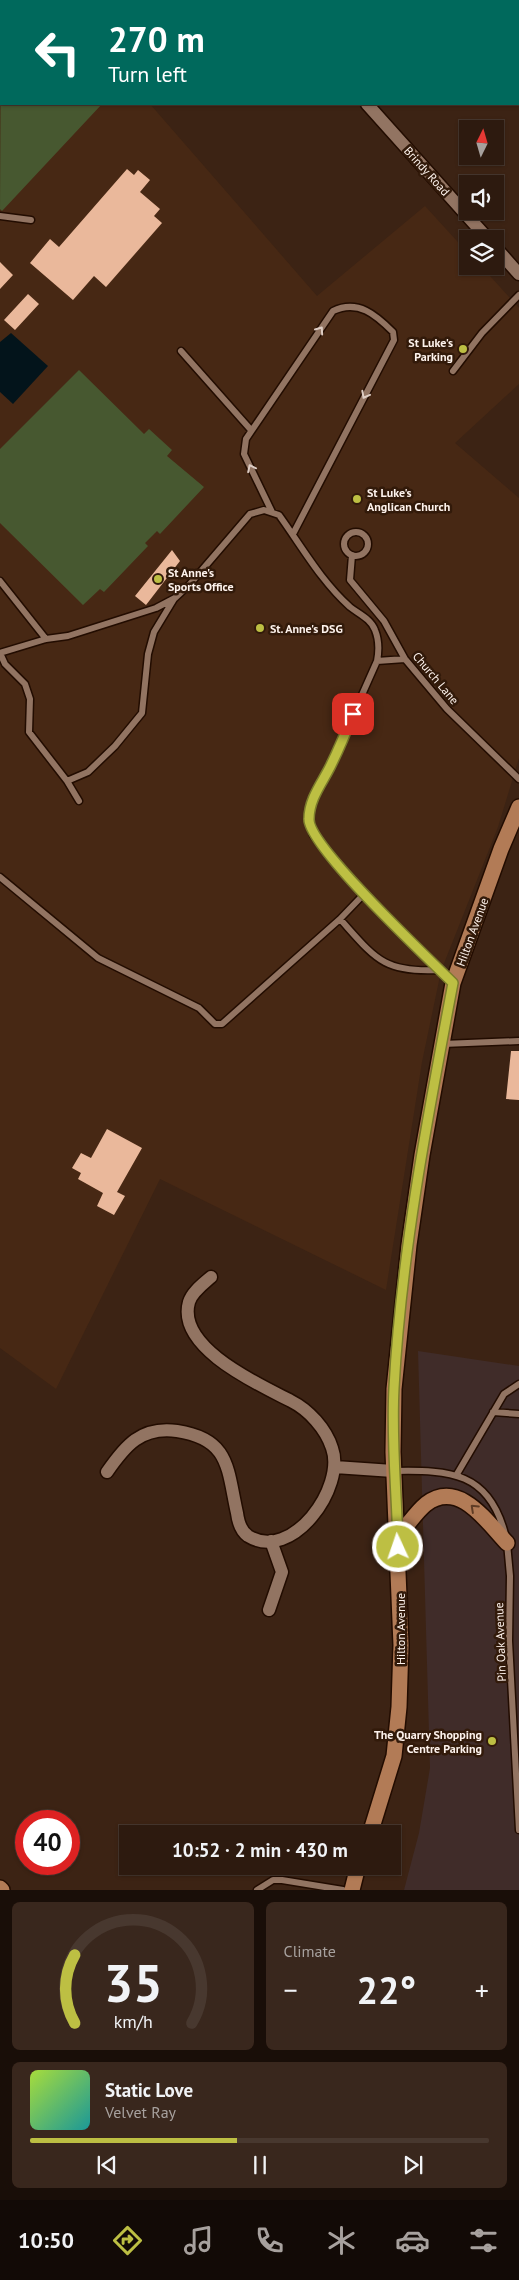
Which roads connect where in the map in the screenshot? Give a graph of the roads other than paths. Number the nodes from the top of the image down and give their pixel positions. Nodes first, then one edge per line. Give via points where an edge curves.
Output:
1 (368, 105) edge
2 (0, 216) edge
3 (31, 220) dead end
4 (480, 230) edge
5 (504, 257) edge
6 (519, 274) edge
7 (519, 295) edge
8 (181, 351) dead end
9 (453, 371) dead end
10 (251, 430) junction
11 (272, 512) junction
12 (293, 534) junction
13 (352, 555) dead end
14 (0, 581) edge
15 (175, 598) junction
16 (46, 639) junction
17 (0, 653) edge
18 (405, 659) junction
19 (377, 661) junction
20 (519, 779) edge
21 (67, 781) junction
22 (79, 801) dead end
23 (519, 807) edge
24 (0, 877) edge
25 (364, 894) junction
26 (340, 919) junction
27 (440, 970) junction
28 (453, 983) junction
29 (519, 1041) edge
30 (442, 1044) junction
31 (211, 1277) dead end
32 (519, 1384) edge
33 (493, 1412) junction
34 (519, 1414) edge
35 (335, 1466) junction
36 (393, 1471) junction
37 (107, 1472) dead end
38 (457, 1474) junction
39 (398, 1536) junction
40 (271, 1542) junction
41 (507, 1543) junction
42 (269, 1610) dead end
43 (373, 1825) edge
44 (519, 1830) edge
45 (356, 1875) edge
46 (257, 1890) edge
47 (343, 1890) edge
48 (352, 1890) edge

1 - 4 street, Brindy Road
2 - 3 lane
5 - 6 street
7 - 9 lane via 482,333
8 - 10 lane
11 -> 10 lane via 244,454
10 -> 12 lane via 333,311 345,306 356,307 378,317 393,332 394,340
11 - 12 lane via 279,515
11 - 15 lane via 257,510 250,514
12 - 19 lane via 322,579 349,606 369,620 379,651
13 - 18 lane, Church Lane via 350,580 384,622
14 - 16 lane
15 - 16 lane via 124,620
15 - 21 lane via 154,632 148,654 142,712 115,746 88,772
16 - 17 lane
17 - 21 lane via 5,664 25,684 30,699 30,732
18 - 19 lane
18 - 20 lane, Church Lane via 447,709
19 - 25 lane via 330,767 312,799 308,819 313,835
21 - 22 lane
23 - 28 street, Hilton Avenue
24 - 26 lane via 98,958 199,1008 215,1024 228,1020
25 - 26 lane
25 - 27 lane
26 - 27 lane via 376,958 387,965 415,971
27 - 28 lane
28 - 30 street, Hilton Avenue
29 - 30 lane
30 - 36 street, Hilton Avenue via 407,1264 394,1389
31 - 35 street via 195,1291 189,1302 190,1324 197,1336 211,1354 313,1417 333,1449
32 - 33 lane via 504,1394
33 - 34 lane
33 - 38 lane
35 - 36 street
35 - 40 street via 317,1510 290,1536
36 - 38 lane, Pin Oak Avenue
36 - 39 street, Hilton Avenue
37 - 40 street via 124,1447 142,1435 165,1430 191,1433 212,1442 222,1454 232,1483 239,1524 247,1535
38 - 41 lane, Pin Oak Avenue via 477,1483 501,1520
41 -> 39 street via 467,1501 454,1496 440,1496 426,1504
39 - 43 street, Hilton Avenue via 399,1707 394,1756
40 - 42 street via 282,1572
41 - 44 lane, Pin Oak Avenue
45 - 48 street
46 - 47 lane via 272,1880

